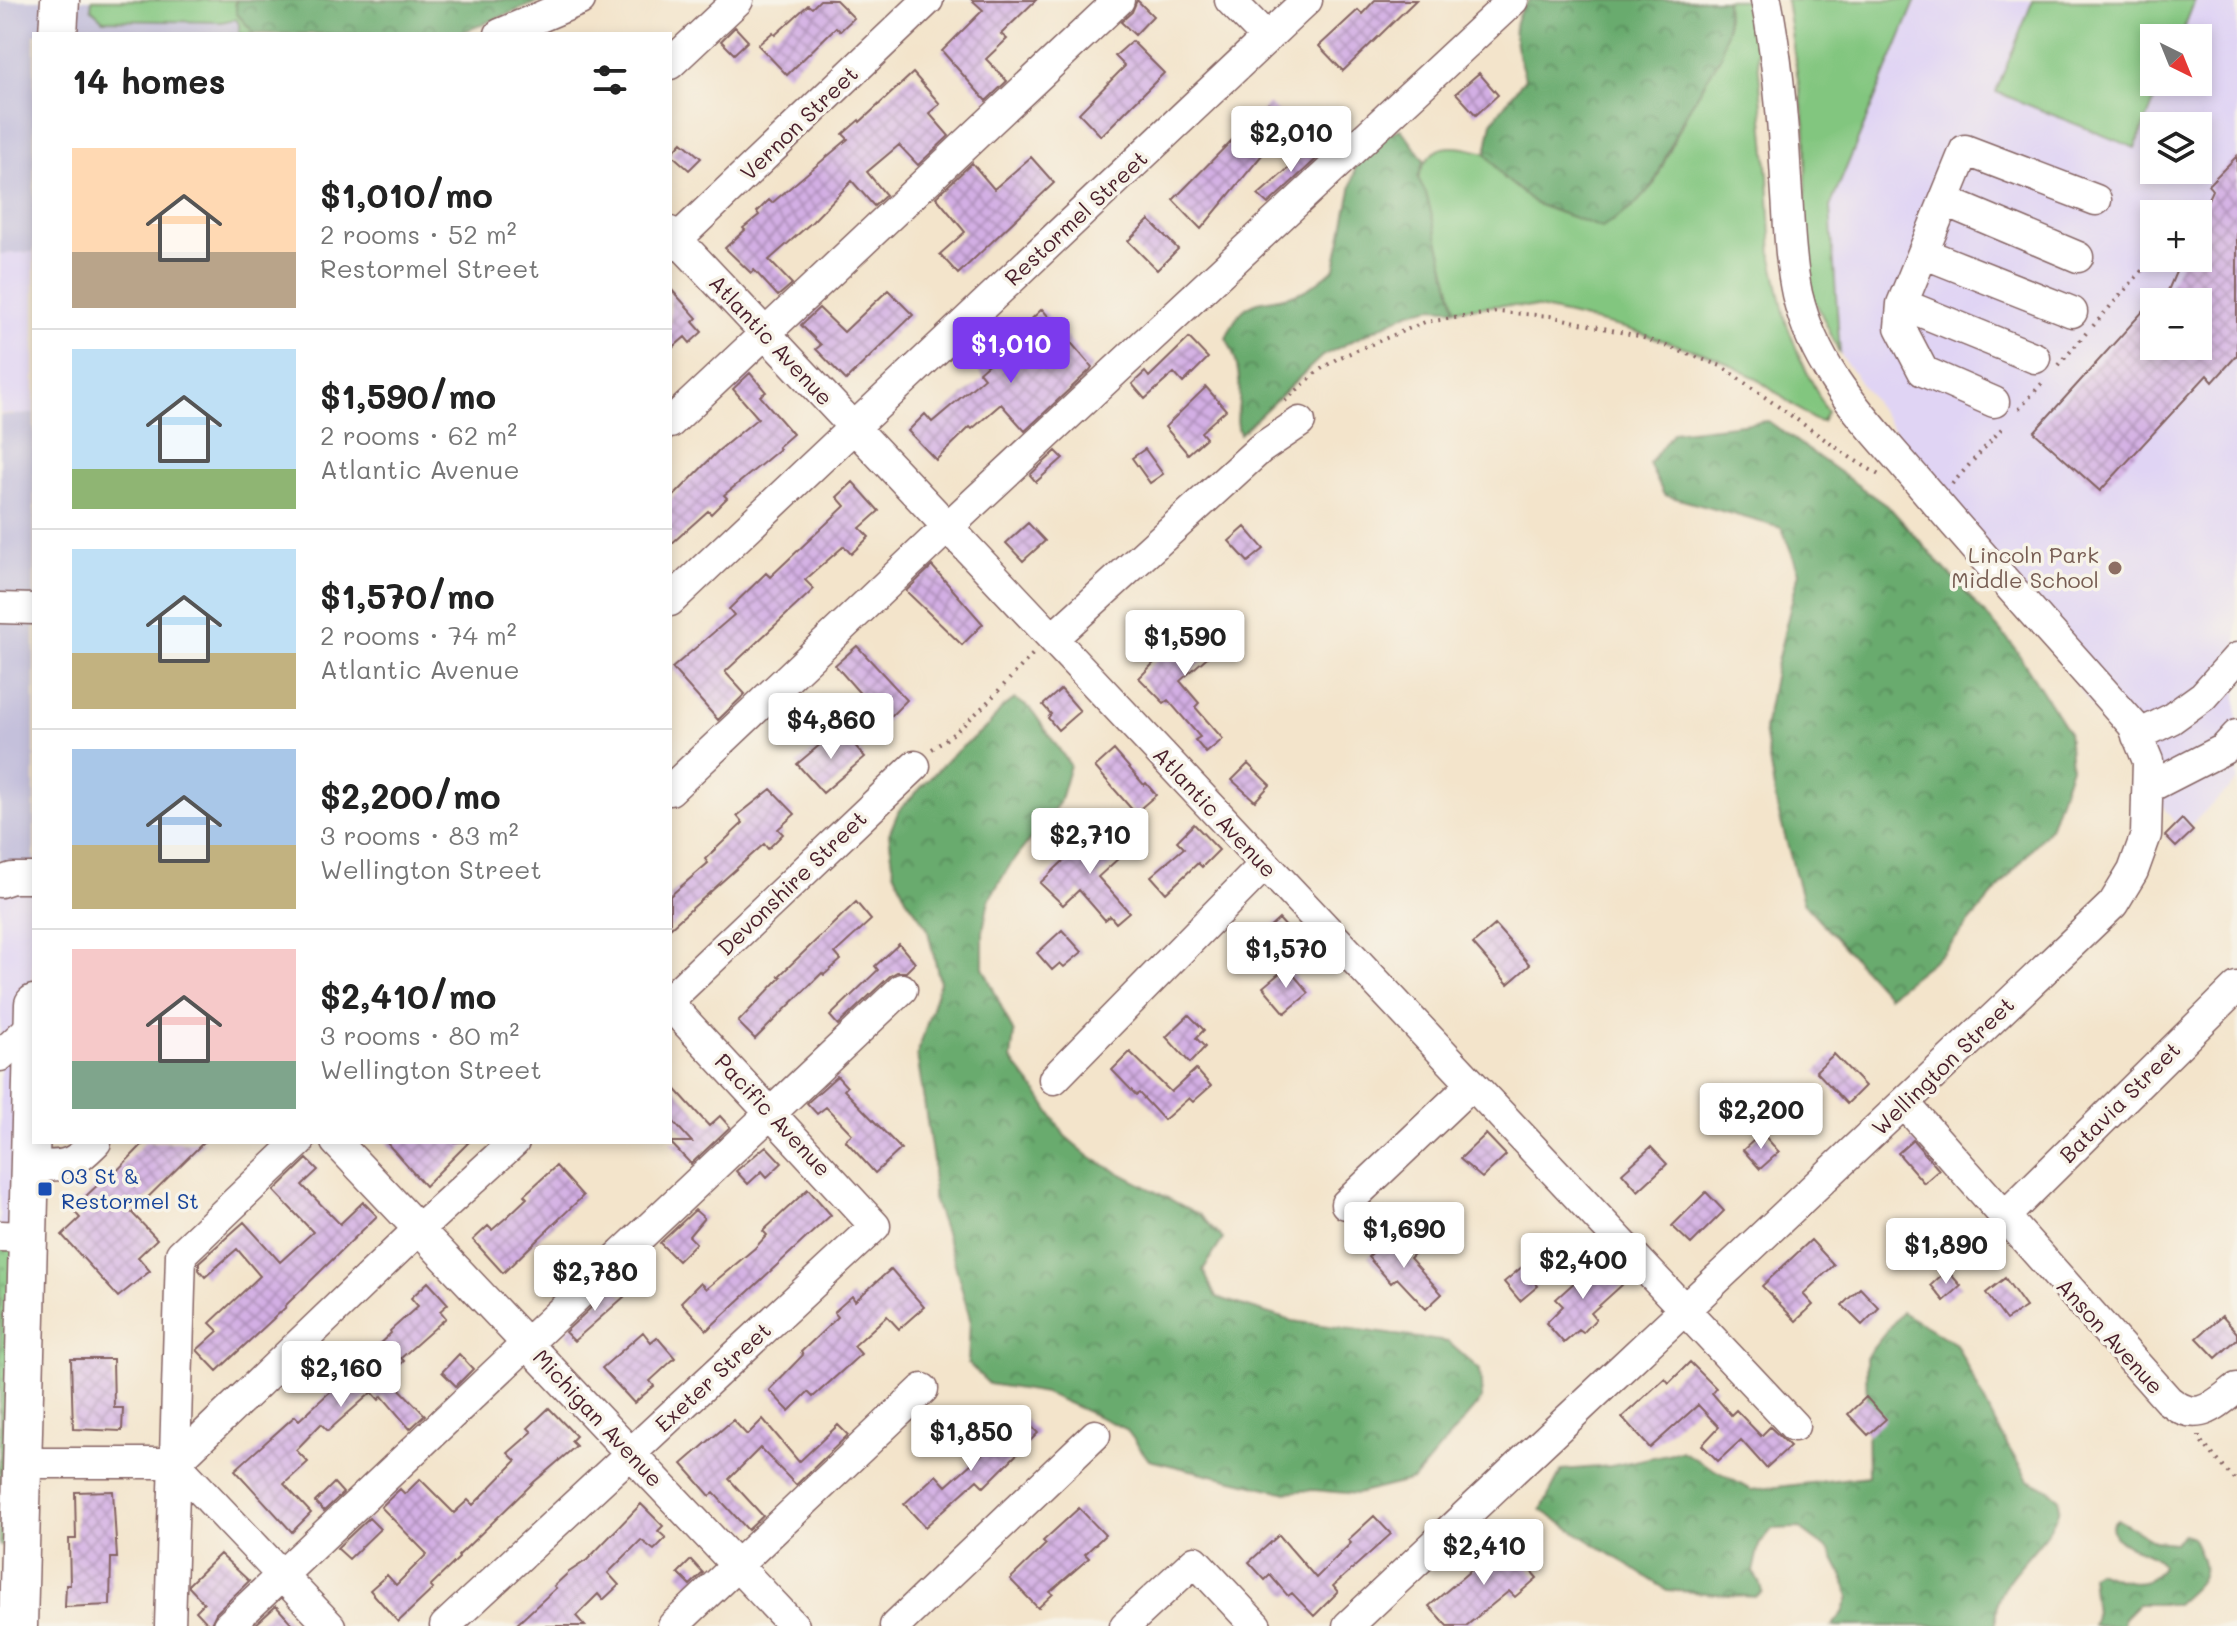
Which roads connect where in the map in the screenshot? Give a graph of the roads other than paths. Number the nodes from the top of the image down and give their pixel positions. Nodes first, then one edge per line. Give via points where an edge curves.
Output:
1 (60, 0) edge
2 (580, 0) edge
3 (738, 0) edge
4 (928, 0) edge
5 (1119, 0) edge
6 (1230, 0) edge
7 (1307, 0) edge
8 (1513, 0) edge
9 (1766, 0) edge
10 (58, 32) edge
11 (505, 32) edge
12 (1267, 38) junction
13 (672, 62) edge
14 (2096, 200) dead end
15 (1945, 201) junction
16 (672, 239) edge
17 (1923, 253) junction
18 (2078, 257) dead end
19 (1902, 304) junction
20 (2072, 312) dead end
21 (764, 334) junction
22 (2035, 358) dead end
23 (1994, 402) dead end
24 (1292, 412) road end
25 (672, 421) edge
26 (854, 427) junction
27 (949, 526) junction
28 (672, 599) edge
29 (0, 608) edge
30 (32, 609) edge
31 (1047, 642) junction
32 (2237, 658) edge
33 (2237, 735) edge
34 (923, 758) road end
35 (2144, 762) junction
36 (672, 788) edge
37 (1264, 865) junction
38 (32, 878) edge
39 (0, 882) edge
40 (2237, 987) edge
41 (902, 989) dead end
42 (672, 997) edge
43 (672, 1007) edge
44 (32, 1026) edge
45 (0, 1056) edge
46 (1054, 1079) dead end
47 (1472, 1084) junction
48 (1905, 1104) junction
49 (773, 1113) junction
50 (32, 1118) edge
51 (94, 1144) edge
52 (297, 1144) edge
53 (338, 1144) edge
54 (512, 1144) edge
55 (31, 1165) junction
56 (1346, 1204) dead end
57 (2003, 1218) junction
58 (875, 1226) joint
59 (419, 1229) junction
60 (14, 1236) edge
61 (1684, 1308) junction
62 (529, 1343) junction
63 (2237, 1388) edge
64 (923, 1389) dead end
65 (1794, 1426) dead end
66 (1095, 1435) dead end
67 (630, 1453) junction
68 (21, 1463) junction
69 (175, 1463) junction
70 (737, 1565) junction
71 (282, 1576) junction
72 (18, 1626) edge
73 (170, 1626) edge
74 (228, 1626) edge
75 (330, 1626) edge
76 (445, 1626) edge
77 (673, 1626) edge
78 (794, 1626) edge
79 (895, 1626) edge
80 (1125, 1626) edge
81 (1256, 1626) edge
82 (1348, 1626) edge

1 - 10 main road
2 - 11 street
3 - 13 street
4 - 16 street, Vernon Street
5 - 21 street
6 - 12 street
7 - 12 street, Restormel Street
8 - 27 street
9 - 35 street via 1780,89 1791,261 1798,296 1826,366 1844,396 1933,501 2124,714
12 - 26 street, Restormel Street
14 - 15 street via 1965,150
15 - 17 street
15 - 18 street
16 - 21 street, Atlantic Avenue
17 - 19 street
17 - 20 street
19 - 22 street
19 - 23 street via 1900,327 1923,371
21 - 25 street
21 - 26 street, Atlantic Avenue
24 - 31 street via 1260,449
26 - 27 street, Atlantic Avenue
26 - 28 street, Restormel Street
27 - 31 street, Atlantic Avenue
27 - 36 street
29 - 30 street
31 - 37 street, Atlantic Avenue
32 - 35 street via 2203,696 2171,719
33 - 35 street via 2224,749
34 - 42 street, Devonshire Street
35 - 48 street, Wellington Street via 2146,835 2113,904
37 - 46 street
37 - 47 street, Atlantic Avenue
38 - 39 street
40 - 57 street, Batavia Street
41 - 49 street
43 - 49 street, Pacific Avenue
44 - 45 street
47 - 56 street
47 - 61 street, Atlantic Avenue
48 - 57 street, Anson Avenue
48 - 61 street, Wellington Street
49 - 58 street, Pacific Avenue
49 - 62 street
50 - 55 main road
51 - 55 street via 64,1166
52 - 69 street via 181,1254
53 - 59 street, Michigan Avenue
54 - 59 street
55 - 60 main road
57 - 63 street, Anson Avenue via 2168,1400 2197,1413
58 - 67 street, Exeter Street
59 - 62 street, Michigan Avenue
59 - 69 street
60 - 68 main road
61 - 65 street, Atlantic Avenue
61 - 82 street, Wellington Street
62 - 67 street, Michigan Avenue
62 - 71 street
64 - 70 street
66 - 79 street
67 - 70 street, Michigan Avenue
67 - 76 street, Exeter Street
68 - 69 street
68 - 72 main road
69 - 71 street
69 - 73 street
70 - 77 street
70 - 78 street, Michigan Avenue
71 - 74 street
71 - 75 street
80 - 81 street via 1195,1561

